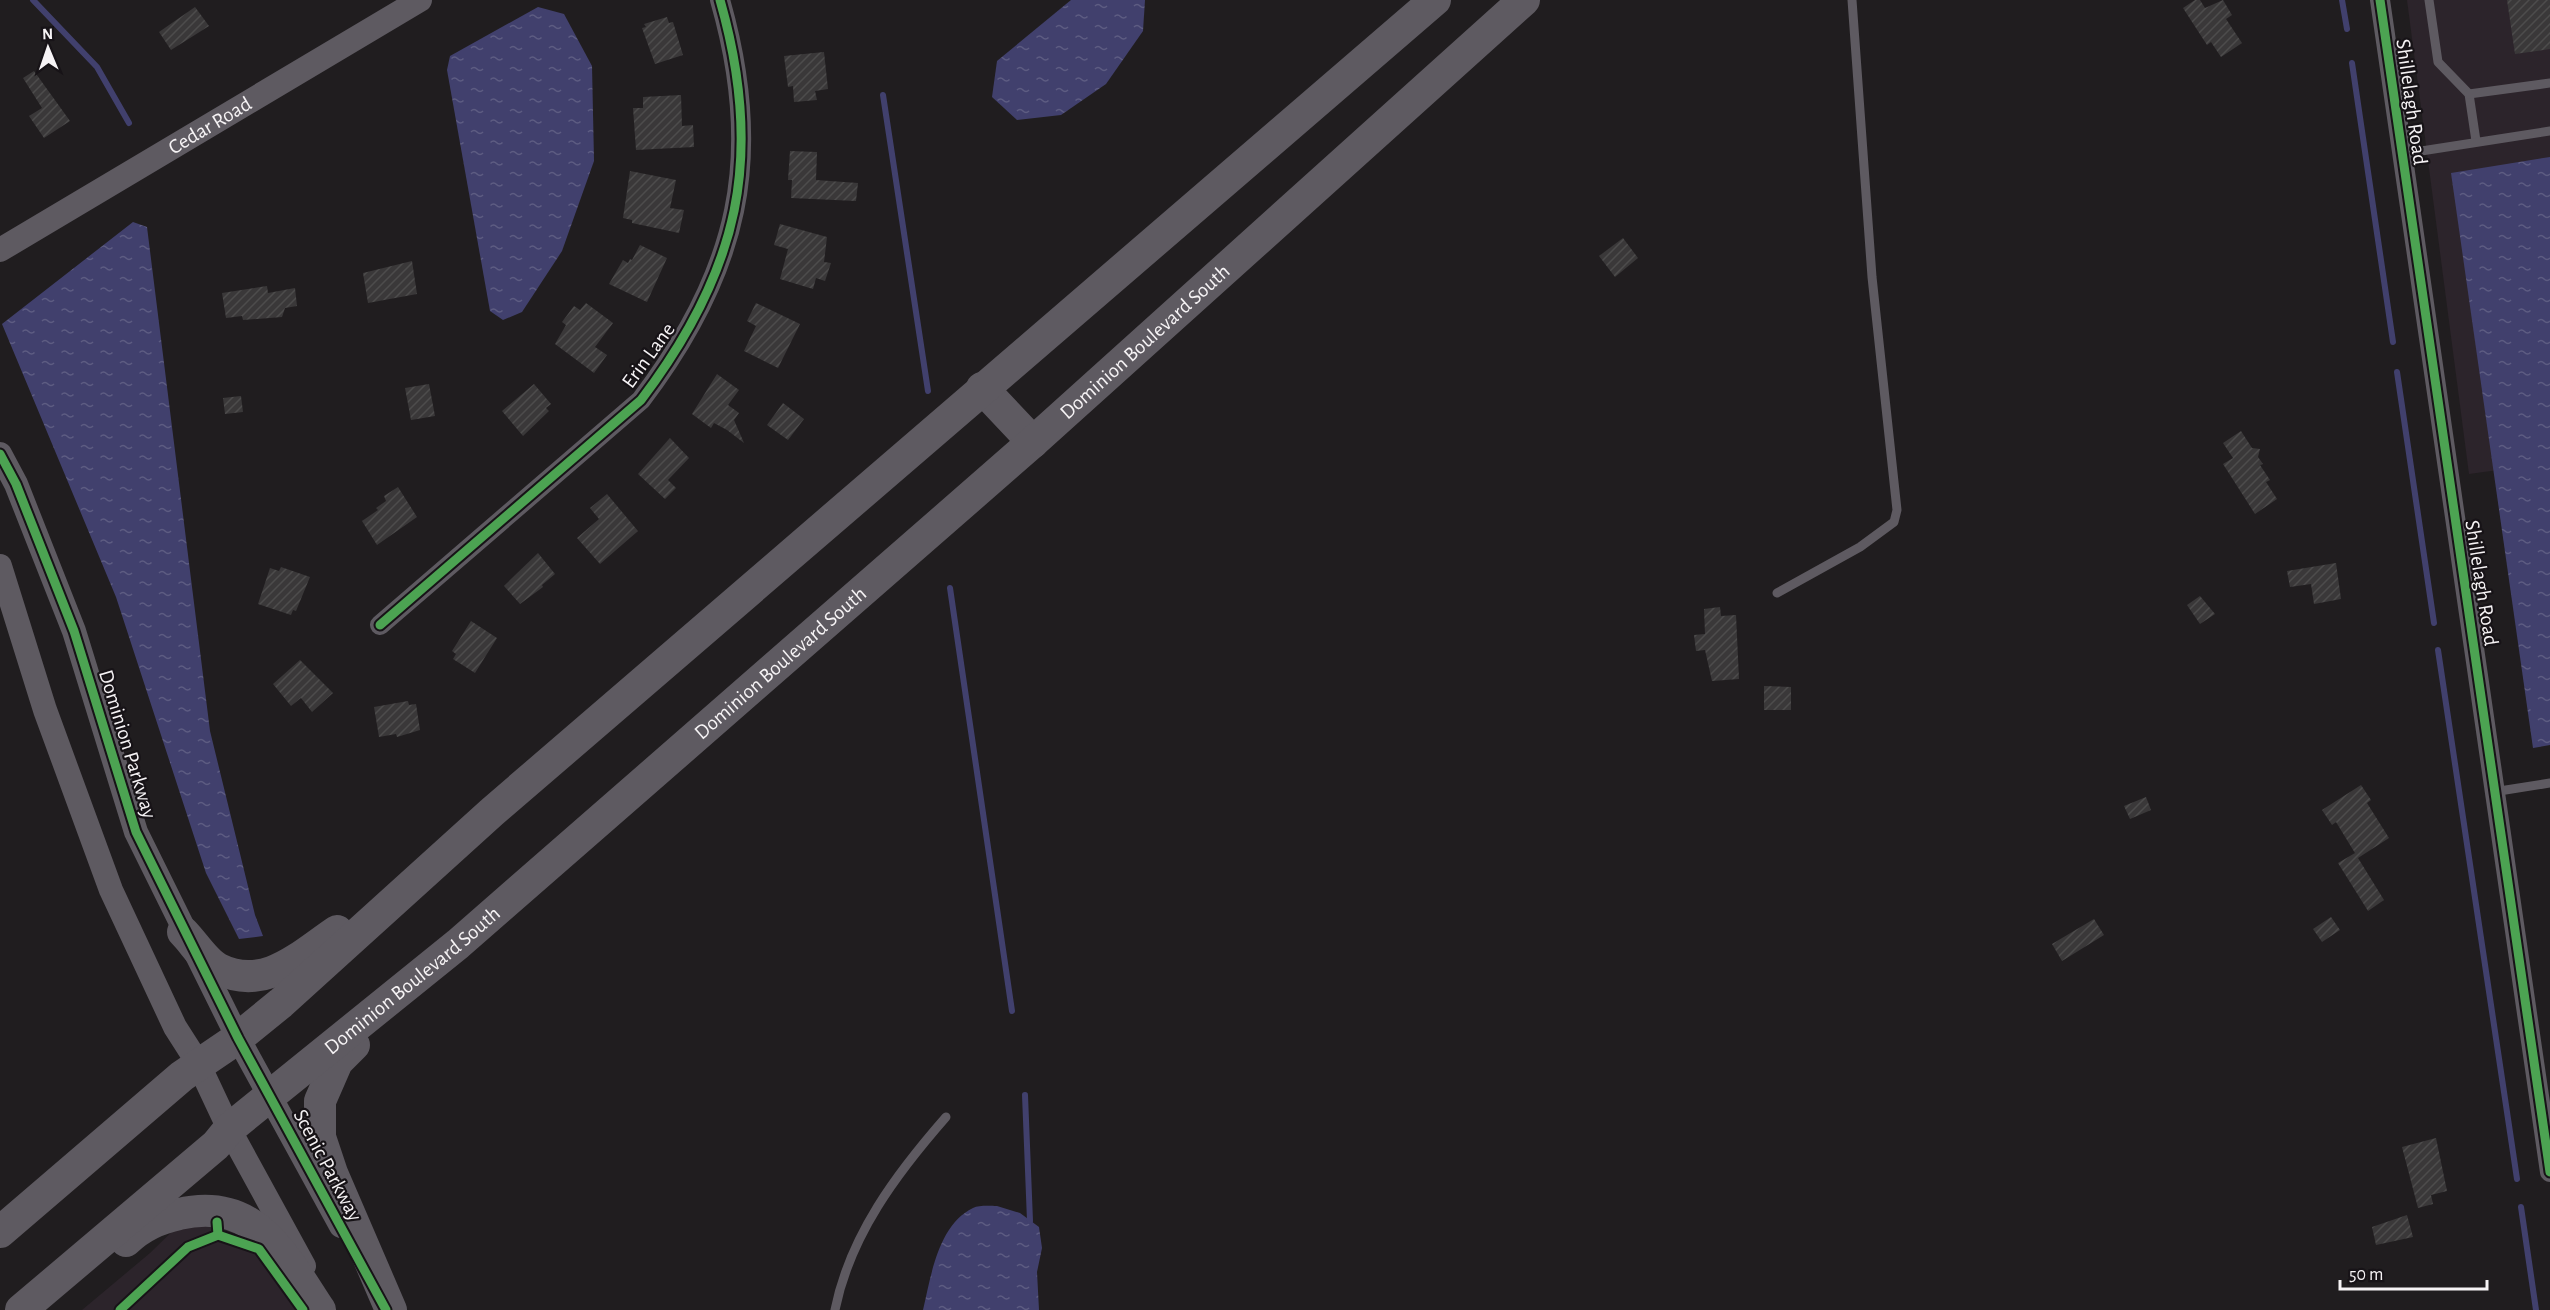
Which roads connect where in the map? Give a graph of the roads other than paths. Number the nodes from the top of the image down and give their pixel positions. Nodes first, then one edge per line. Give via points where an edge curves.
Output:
1 (420, 0) edge
2 (720, 0) edge
3 (1435, 0) edge
4 (1524, 0) edge
5 (1852, 0) edge
6 (2380, 0) edge
7 (2429, 0) edge
8 (2550, 83) edge
9 (2469, 94) junction
10 (2550, 131) edge
11 (2476, 141) junction
12 (2402, 154) junction
13 (0, 250) edge
14 (982, 388) junction
15 (1033, 442) junction
16 (0, 454) edge
17 (0, 566) edge
18 (1777, 593) dead end
19 (380, 625) dead end
20 (2550, 783) edge
21 (2493, 792) junction
22 (432, 867) junction
23 (183, 932) junction
24 (422, 974) junction
25 (238, 1038) junction
26 (198, 1063) junction
27 (271, 1098) junction
28 (946, 1118) dead end
29 (229, 1130) junction
30 (2550, 1172) edge
31 (0, 1232) edge
32 (21, 1310) edge
33 (36, 1310) edge
34 (320, 1310) edge
35 (328, 1310) edge
36 (386, 1310) edge
37 (391, 1310) edge
38 (835, 1310) edge

1 - 13 street, Cedar Road
2 - 19 street, Erin Lane via 733,44 741,97 742,152 735,206 722,259 701,309 674,356 640,399
3 - 14 highway
4 - 15 highway, Dominion Boulevard South
5 - 18 lane via 1872,277 1897,510 1894,522 1860,547
6 - 12 street, Shillelagh Road
7 - 9 lane via 2438,62
8 - 9 lane
9 - 11 lane
10 - 11 lane
11 - 12 lane
12 - 21 street, Shillelagh Road
14 - 15 highway
14 - 22 highway
15 - 24 highway, Dominion Boulevard South
16 - 23 street, Dominion Parkway via 16,484 74,631 136,832
17 - 26 street via 45,710 111,890 175,1027
20 - 21 lane
21 - 30 street, Shillelagh Road
22 - 23 highway via 274,974 244,978 217,969
22 - 25 highway
23 - 25 street, Dominion Parkway
24 - 27 highway, Dominion Boulevard South
24 - 37 highway via 337,1062 320,1101 320,1137 332,1173
25 - 26 highway
25 - 27 street, Scenic Parkway
26 - 29 street
26 - 31 highway
27 - 29 highway, Dominion Boulevard South
27 - 36 street, Scenic Parkway
28 - 38 lane via 876,1206
29 - 32 highway, Dominion Boulevard South
29 - 35 street
33 - 34 highway via 65,1297 133,1234 165,1218 196,1210 225,1212 247,1220 269,1236

